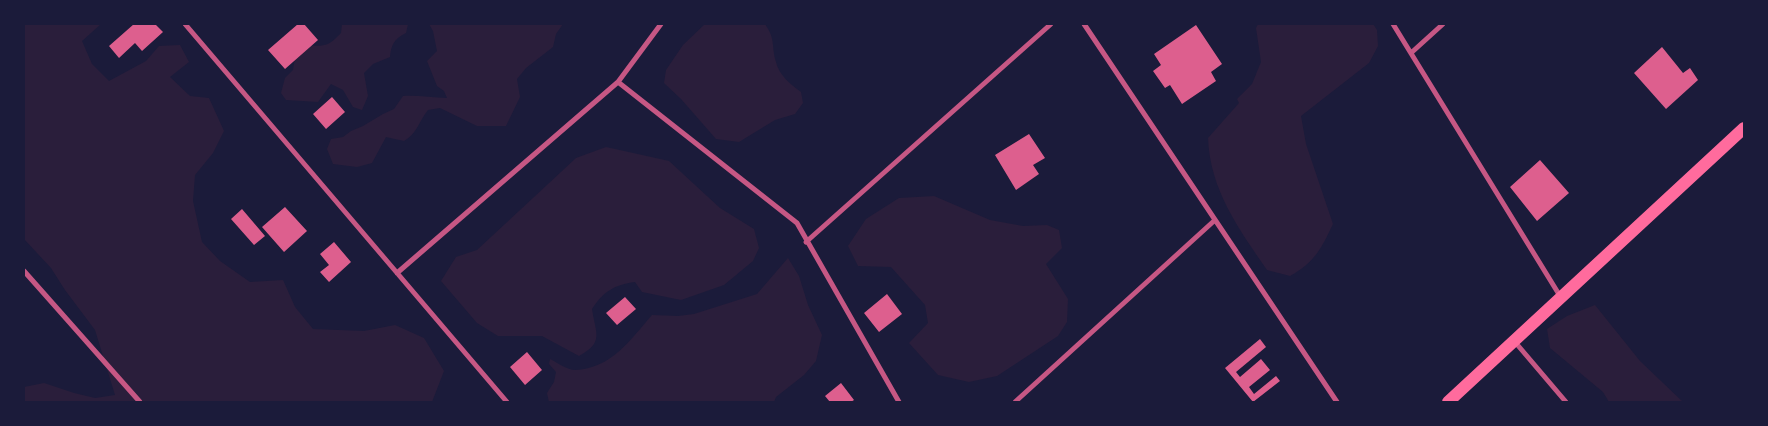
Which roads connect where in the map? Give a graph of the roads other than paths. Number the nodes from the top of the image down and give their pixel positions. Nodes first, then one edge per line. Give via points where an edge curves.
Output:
1 (185, 24) edge
2 (661, 24) edge
3 (1052, 24) edge
4 (1084, 24) edge
5 (1393, 24) edge
6 (1444, 24) edge
7 (1411, 53) junction
8 (618, 82) junction
9 (1744, 128) edge
10 (1215, 220) junction
11 (806, 242) junction
12 (24, 271) edge
13 (397, 273) junction
14 (1561, 297) junction
15 (1514, 342) junction
16 (140, 402) edge
17 (507, 402) edge
18 (899, 402) edge
19 (1015, 402) edge
20 (1337, 402) edge
21 (1448, 402) edge
22 (1566, 402) edge

1 - 13 street
2 - 8 street
3 - 11 street
4 - 10 street
5 - 7 street
6 - 7 street
7 - 14 street
8 - 11 street via 797,223
8 - 13 street
9 - 14 main road
10 - 19 street
10 - 20 street
11 - 18 street
12 - 16 street
13 - 17 street
14 - 15 main road
15 - 21 main road
15 - 22 street

